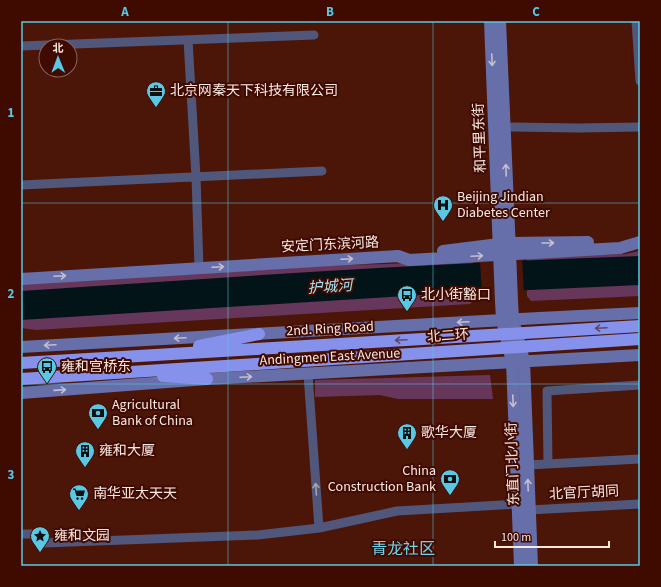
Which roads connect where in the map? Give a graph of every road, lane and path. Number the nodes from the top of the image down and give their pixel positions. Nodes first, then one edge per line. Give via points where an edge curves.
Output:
1 (490, 21) edge
2 (500, 21) edge
3 (636, 21) edge
4 (314, 35) dead end
5 (188, 40) junction
6 (21, 46) edge
7 (640, 81) edge
8 (512, 127) dead end
9 (640, 127) edge
10 (322, 171) dead end
11 (196, 177) junction
12 (21, 185) edge
13 (640, 242) edge
14 (504, 247) junction
15 (398, 256) junction
16 (199, 268) junction
17 (21, 278) edge
18 (640, 313) edge
19 (539, 318) junction
20 (508, 320) junction
21 (447, 323) junction
22 (640, 326) edge
23 (348, 329) junction
24 (259, 334) junction
25 (640, 339) edge
26 (21, 347) edge
27 (153, 355) junction
28 (640, 355) edge
29 (542, 360) junction
30 (518, 361) junction
31 (21, 363) edge
32 (450, 366) junction
33 (350, 371) junction
34 (118, 373) junction
35 (308, 374) junction
36 (21, 379) edge
37 (208, 379) junction
38 (640, 385) edge
39 (21, 393) edge
40 (640, 458) edge
41 (548, 464) junction
42 (528, 465) junction
43 (517, 504) junction
44 (640, 504) edge
45 (529, 510) junction
46 (319, 528) junction
47 (21, 534) edge
48 (520, 566) edge
49 (532, 566) edge

1 -> 14 street, 和平里东街
14 -> 2 street, 和平里东街
3 - 7 street
4 - 5 street
5 - 6 street
5 - 11 street
8 - 9 street
10 - 11 street
11 - 12 street
11 - 16 street
14 -> 13 street
15 -> 13 street, 安定门东滨河路 via 410,260 620,248
14 - 15 street
14 - 20 street, 和平里东街, bridge
16 -> 15 street, 安定门东滨河路
17 -> 16 street, 安定门东滨河路
18 - 19 street, Andingmen East Avenue
19 - 20 street, Andingmen East Avenue
19 - 29 street
20 -> 21 street, Andingmen East Avenue
20 - 30 street, 和平里东街
21 - 23 street, Andingmen East Avenue
21 - 32 street
22 -> 27 highway, 2nd. Ring Road, bridge
23 - 24 street, Andingmen East Avenue
23 - 33 street
24 -> 26 street, Andingmen East Avenue
24 - 27 highway
25 - 34 highway, 北二环, bridge
27 - 31 highway, 2nd. Ring Road
28 - 29 street, Andingmen East Avenue
29 - 30 street, Andingmen East Avenue
30 - 32 street, Andingmen East Avenue
30 - 42 street, 东直门北小街
30 -> 43 street
32 - 33 street, Andingmen East Avenue
33 - 35 street, Andingmen East Avenue
34 - 36 highway
34 - 37 highway
37 -> 35 street, Andingmen East Avenue
46 -> 35 street
39 -> 37 street, Andingmen East Avenue
38 - 41 street via 547,391
40 - 41 street
41 - 42 street
45 -> 42 street, 东直门北小街
43 - 46 street via 397,511
43 - 48 street
44 - 45 street, 北官厅胡同
45 - 49 street, 东直门北小街
46 - 47 street via 258,535 44,543 32,534

